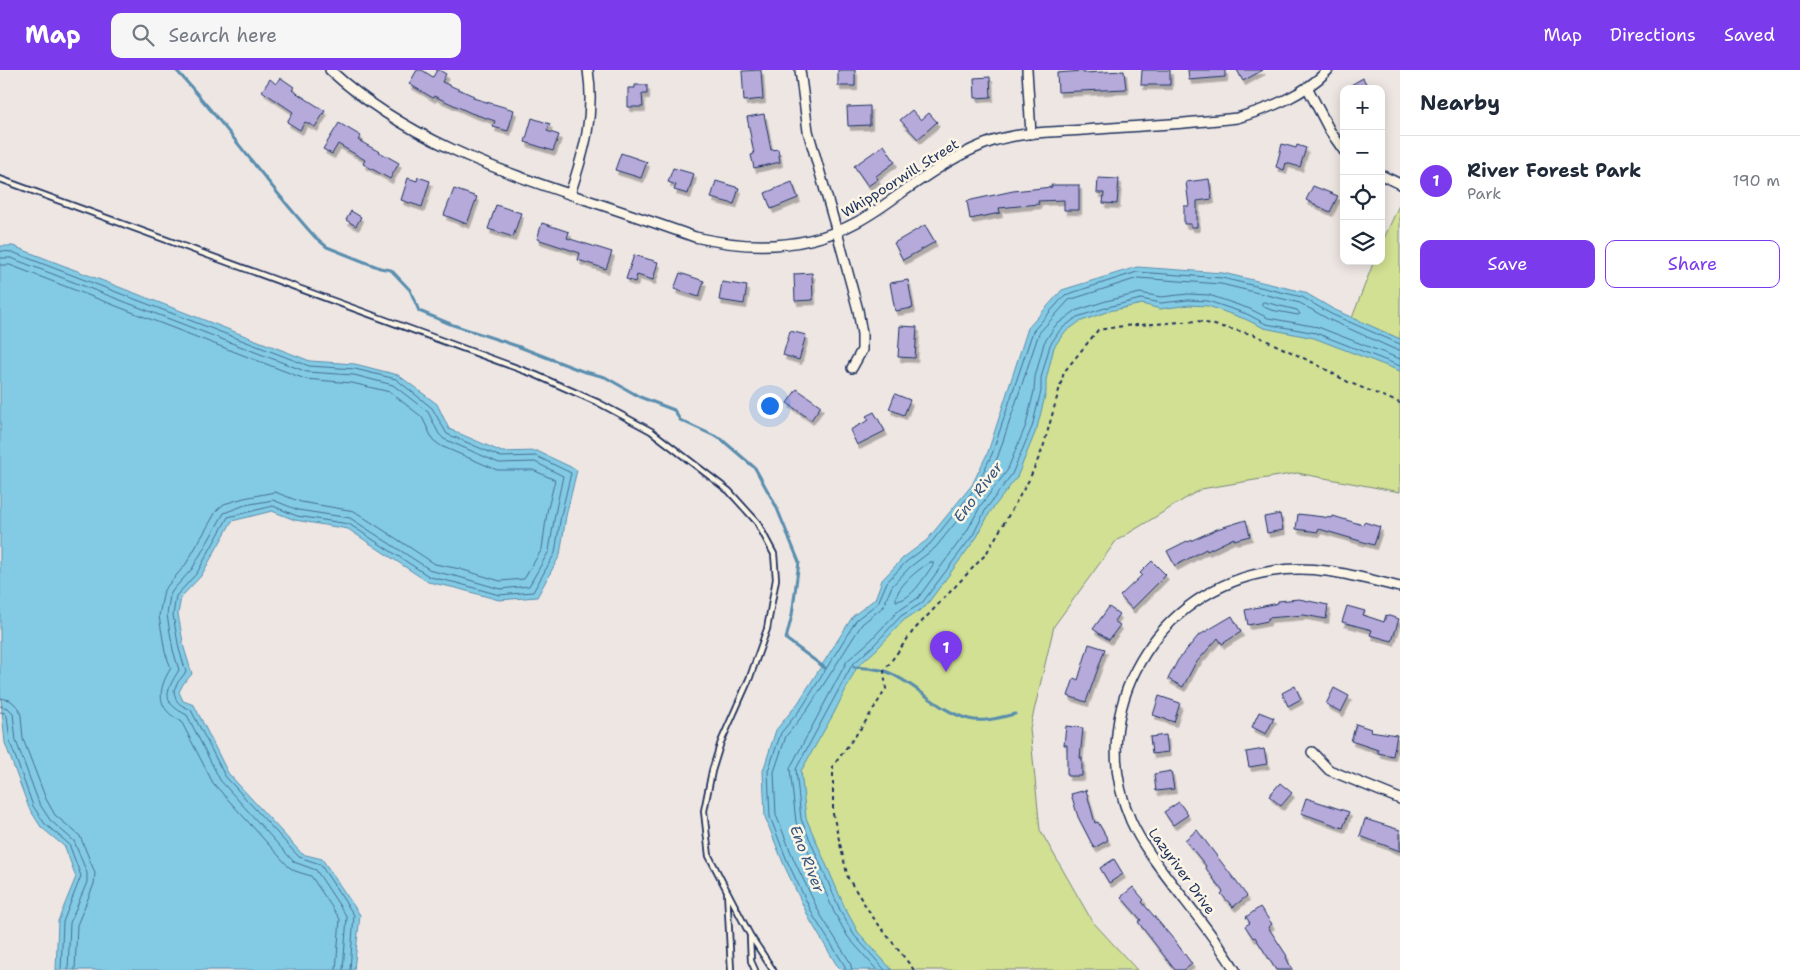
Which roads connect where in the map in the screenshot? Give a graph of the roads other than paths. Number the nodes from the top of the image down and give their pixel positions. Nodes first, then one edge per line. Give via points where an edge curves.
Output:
1 (330, 70) edge
2 (588, 70) edge
3 (800, 70) edge
4 (1027, 70) edge
5 (1328, 70) edge
6 (1307, 87) junction
7 (1031, 134) junction
8 (1340, 145) edge
9 (1385, 178) edge
10 (0, 179) edge
11 (1400, 184) edge
12 (570, 194) junction
13 (837, 232) junction
14 (852, 368) dead end
15 (1400, 587) edge
16 (1312, 752) dead end
17 (1400, 800) edge
18 (727, 890) junction
19 (750, 935) junction
20 (731, 970) edge
21 (755, 970) edge
22 (773, 970) edge
23 (1235, 970) edge

1 - 12 street, Whippoorwill Street via 382,110 435,141 493,168
2 - 12 street via 589,131
3 - 13 street via 808,131
4 - 7 street
5 - 6 street, Whippoorwill Street
6 - 7 street, Whippoorwill Street via 1289,99 1237,118
6 - 8 street
7 - 13 street, Whippoorwill Street via 976,147
9 - 11 street
10 - 18 lane via 536,376 599,403 651,431 729,491 757,522 774,554 776,579 768,629 721,742 704,810 710,856
12 - 13 street, Whippoorwill Street via 695,237 729,244 777,246
13 - 14 street via 862,334 862,350
15 - 23 street, Lazyriver Drive via 1338,572 1304,569 1274,571 1235,581 1200,597 1172,620 1146,651 1130,681 1117,743 1121,784 1131,821 1150,854
16 - 17 street via 1329,770
18 - 19 lane
18 - 20 lane
19 - 21 lane via 751,961
19 - 22 lane

